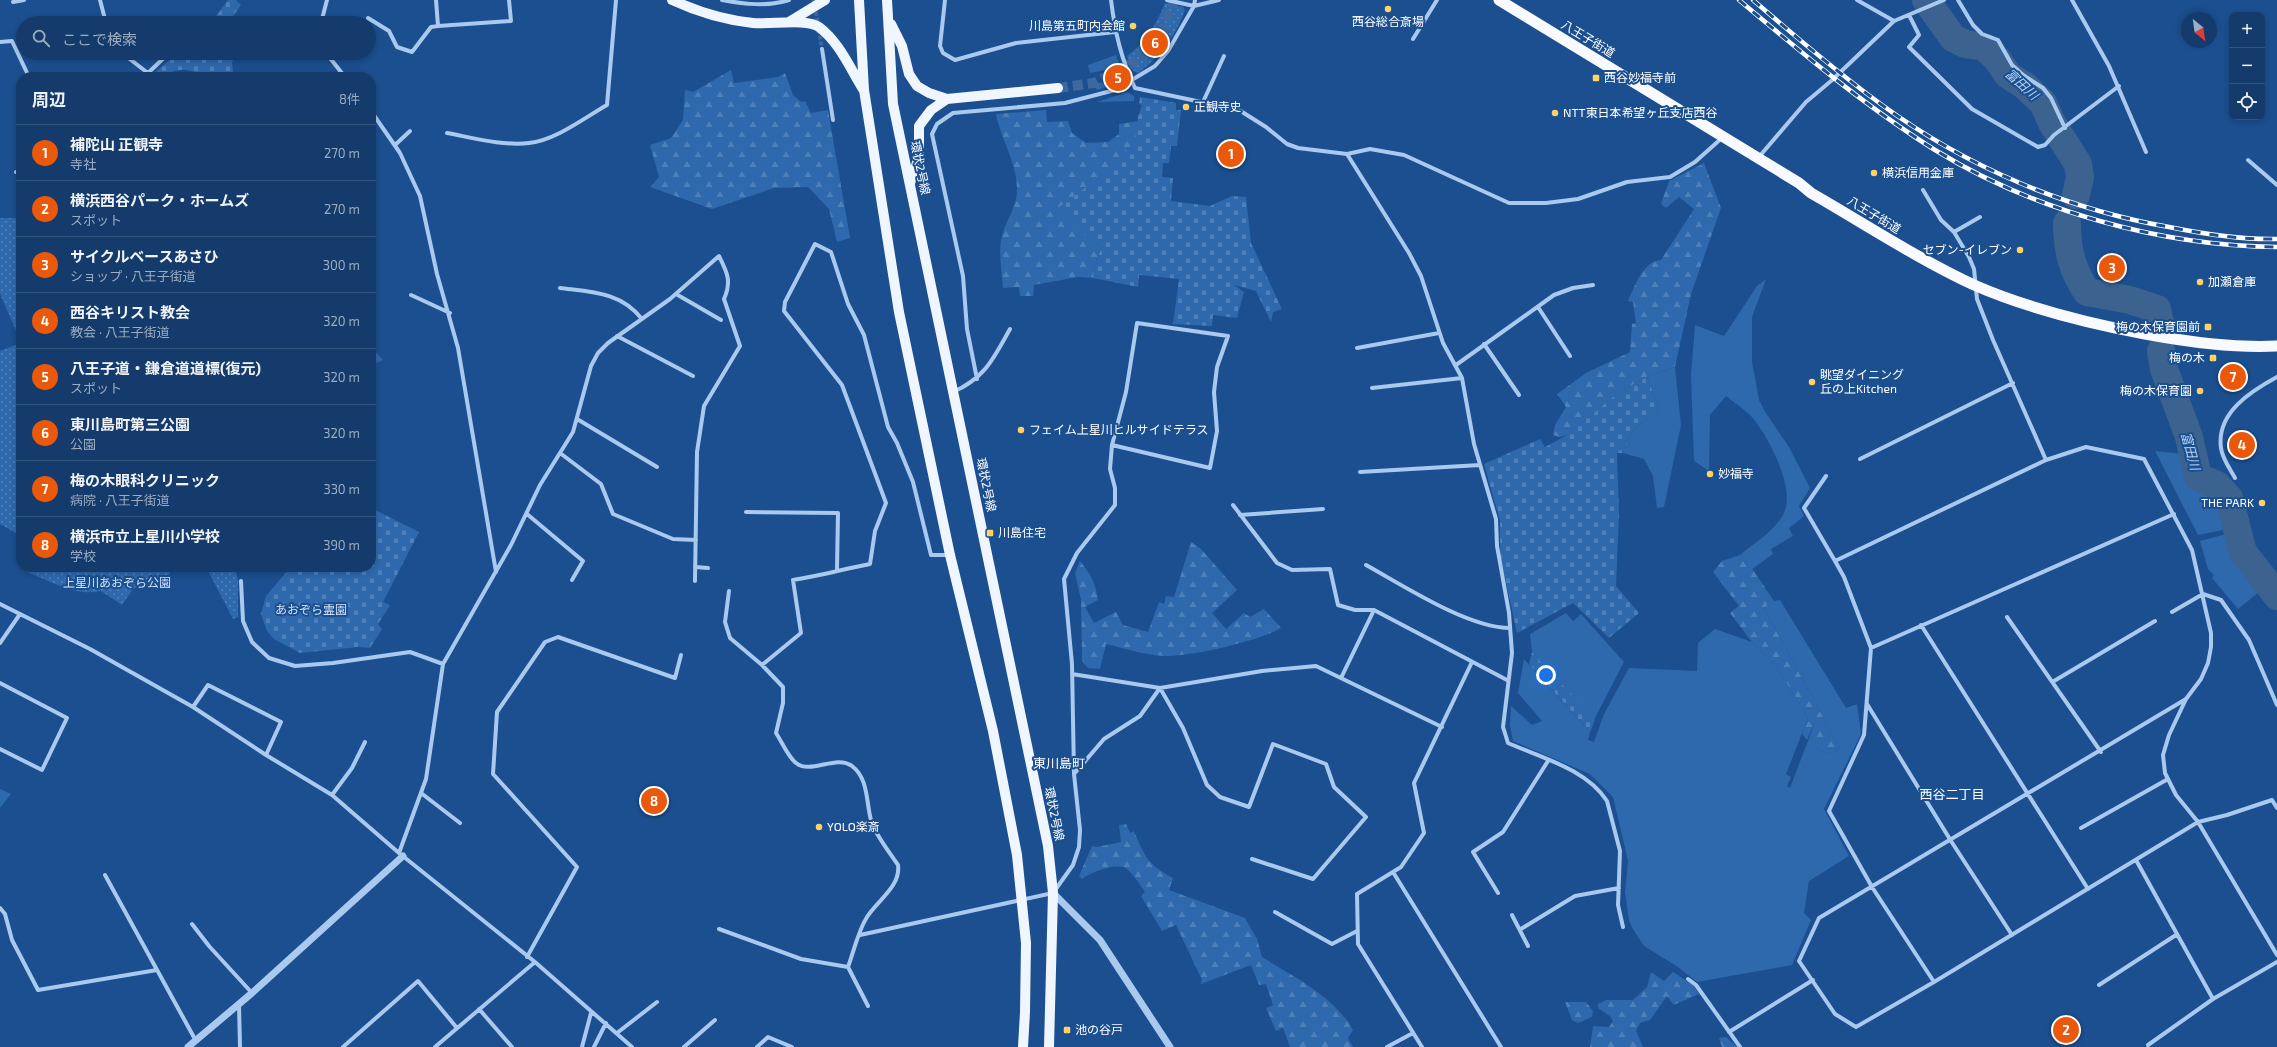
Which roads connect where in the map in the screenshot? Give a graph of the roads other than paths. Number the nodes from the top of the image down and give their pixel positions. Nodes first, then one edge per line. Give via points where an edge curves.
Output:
1 (24, 0) edge
2 (100, 0) edge
3 (327, 0) edge
4 (436, 0) edge
5 (509, 0) edge
6 (616, 0) edge
7 (672, 0) edge
8 (722, 0) edge
9 (789, 0) edge
10 (825, 0) edge
11 (859, 0) edge
12 (887, 0) edge
13 (944, 0) edge
14 (1111, 0) edge
15 (1167, 0) edge
16 (1194, 0) edge
17 (1219, 0) edge
18 (1437, 0) edge
19 (1499, 0) edge
20 (1857, 0) edge
21 (1944, 0) edge
22 (1958, 0) edge
23 (2072, 0) edge
24 (13, 2) dead end
25 (1194, 6) junction
26 (1909, 15) junction
27 (104, 16) edge
28 (323, 16) edge
29 (889, 18) junction
30 (1894, 21) junction
31 (789, 22) junction
32 (376, 23) edge
33 (438, 26) junction
34 (1115, 32) junction
35 (1413, 39) dead end
36 (0, 42) edge
37 (16, 49) edge
38 (822, 50) tunnel mouth
39 (1224, 56) dead end
40 (21, 60) edge
41 (131, 60) edge
42 (162, 60) edge
43 (332, 60) edge
44 (27, 72) edge
45 (147, 72) edge
46 (149, 72) edge
47 (341, 72) edge
48 (1131, 81) junction
49 (2119, 86) junction
50 (1058, 88) tunnel mouth
51 (864, 90) junction
52 (947, 98) junction
53 (1203, 102) junction
54 (376, 118) edge
55 (833, 120) dead end
56 (2064, 129) junction
57 (410, 131) dead end
58 (447, 132) dead end
59 (1723, 137) junction
60 (395, 145) junction
61 (2146, 152) dead end
62 (1347, 154) junction
63 (1758, 158) junction
64 (2248, 160) dead end
65 (910, 184) junction
66 (2277, 185) edge
67 (1923, 190) dead end
68 (1980, 217) dead end
69 (1954, 232) junction
70 (1594, 285) dead end
71 (1974, 285) junction
72 (560, 288) dead end
73 (676, 294) junction
74 (411, 295) dead end
75 (1538, 307) junction
76 (450, 314) junction
77 (642, 319) junction
78 (721, 320) dead end
79 (1010, 329) dead end
80 (1439, 333) junction
81 (617, 336) junction
82 (1484, 344) junction
83 (2277, 346) edge
84 (1357, 348) dead end
85 (1570, 356) dead end
86 (1456, 365) junction
87 (693, 376) dead end
88 (2277, 377) edge
89 (1462, 378) junction
90 (977, 379) junction
91 (2013, 383) junction
92 (1372, 388) dead end
93 (953, 392) junction
94 (1519, 395) dead end
95 (577, 418) junction
96 (1112, 445) junction
97 (560, 453) junction
98 (1860, 459) dead end
99 (2046, 460) junction
100 (1480, 465) junction
101 (657, 467) dead end
102 (1360, 472) dead end
103 (1826, 476) dead end
104 (2235, 478) dead end
105 (1233, 505) dead end
106 (1323, 509) dead end
107 (746, 512) dead end
108 (527, 514) junction
109 (2174, 514) junction
110 (1240, 515) junction
111 (696, 540) junction
112 (950, 555) junction
113 (1835, 561) junction
114 (1366, 565) dead end
115 (695, 567) junction
116 (708, 568) dead end
117 (837, 569) junction
118 (496, 572) junction
119 (241, 580) dead end
120 (572, 580) dead end
121 (695, 582) dead end
122 (729, 592) dead end
123 (2202, 594) junction
124 (0, 604) edge
125 (1374, 610) junction
126 (2172, 612) dead end
127 (20, 614) junction
128 (2008, 617) dead end
129 (2155, 621) dead end
130 (1921, 625) junction
131 (1510, 628) junction
132 (0, 643) edge
133 (1871, 648) junction
134 (681, 655) dead end
135 (1472, 662) junction
136 (443, 664) junction
137 (762, 665) junction
138 (1072, 674) junction
139 (1341, 678) junction
140 (1507, 680) junction
141 (2054, 682) junction
142 (0, 683) edge
143 (1160, 688) junction
144 (2186, 699) junction
145 (1867, 704) junction
146 (2277, 705) edge
147 (193, 707) junction
148 (1442, 727) junction
149 (365, 742) dead end
150 (0, 749) edge
151 (2101, 752) junction
152 (266, 755) junction
153 (1548, 760) junction
154 (1074, 774) junction
155 (2168, 779) junction
156 (422, 793) junction
157 (2028, 794) junction
158 (332, 796) junction
159 (2277, 808) edge
160 (2198, 822) junction
161 (460, 823) dead end
162 (2081, 828) dead end
163 (1951, 841) junction
164 (401, 855) junction
165 (1252, 859) dead end
166 (2136, 860) junction
167 (1393, 872) junction
168 (105, 875) dead end
169 (1872, 887) junction
170 (1619, 888) junction
171 (2088, 889) junction
172 (1053, 893) junction
173 (1498, 893) dead end
174 (1022, 901) junction
175 (0, 908) edge
176 (1275, 912) dead end
177 (1512, 915) dead end
178 (192, 924) dead end
179 (1623, 926) dead end
180 (719, 929) dead end
181 (1521, 929) junction
182 (1357, 931) junction
183 (860, 935) junction
184 (2012, 935) junction
185 (2176, 935) junction
186 (1528, 946) dead end
187 (2277, 955) edge
188 (527, 957) junction
189 (535, 962) junction
190 (2277, 962) edge
191 (848, 967) junction
192 (157, 970) junction
193 (1688, 979) dead end
194 (1813, 980) junction
195 (1934, 982) junction
196 (2099, 985) dead end
197 (252, 993) junction
198 (2213, 999) junction
199 (657, 1002) dead end
200 (239, 1005) junction
201 (868, 1006) dead end
202 (479, 1009) junction
203 (591, 1013) junction
204 (715, 1020) dead end
205 (606, 1023) junction
206 (457, 1028) junction
207 (1413, 1032) junction
208 (1729, 1032) junction
209 (617, 1033) junction
210 (196, 1041) junction
211 (2148, 1044) dead end
212 (188, 1047) edge
213 (240, 1047) edge
214 (343, 1047) edge
215 (435, 1047) edge
216 (512, 1047) edge
217 (582, 1047) edge
218 (594, 1047) edge
219 (632, 1047) edge
220 (684, 1047) edge
221 (757, 1047) edge
222 (792, 1047) edge
223 (1022, 1047) edge
224 (1049, 1047) edge
225 (1170, 1047) edge
226 (1387, 1047) edge
227 (1422, 1047) edge
228 (1502, 1047) edge
229 (1740, 1047) edge

1 - 24 street
2 - 27 street
3 - 28 street
4 - 33 street
5 - 33 street via 511,21
6 - 58 street via 607,105 554,135 530,143 500,143
7 - 31 main road via 710,16 755,24
8 - 9 street via 745,4 779,3
10 - 31 main road
11 - 51 main road
12 - 29 main road, 環状2号線
13 - 34 street via 940,46 944,53 955,60 1016,42
14 - 34 street
15 - 25 street
16 - 25 street
17 - 25 street
18 - 35 street
19 - 59 highway, 八王子街道
20 - 30 street
21 - 26 street
22 - 56 street via 1973,25 1982,34 1998,40 2012,64 2043,88 2051,98
23 - 49 street
25 - 48 street via 1168,51 1155,66
26 - 30 street
26 - 56 street via 1919,35 1909,47 1972,109 2038,147 2045,145
29 - 52 main road via 902,46 909,74 917,86 929,93
29 - 65 main road, 環状2号線 via 893,104
30 - 63 street via 1806,102
31 - 51 main road via 818,26 834,40
32 - 33 street via 389,31 397,47 412,52 432,28
34 - 48 street
36 - 37 street via 12,41
38 - 55 street
39 - 53 street
40 - 44 street
41 - 45 street
42 - 46 street
43 - 47 street
48 - 53 street via 1134,88
48 - 90 street via 1115,90 1079,100 953,113 937,124 932,134 963,276 967,329
49 - 56 street
49 - 61 street
50 - 52 main road
51 - 112 main road via 899,312
52 - 65 main road via 931,110 919,126 919,157
53 - 62 street via 1239,110 1287,144 1298,148
54 - 60 street
57 - 60 street
59 - 62 street via 1695,162 1670,177 1627,182 1578,199 1546,203 1509,203 1404,155 1370,149
59 - 63 highway, 八王子街道
60 - 76 street via 420,196 437,274
62 - 80 street via 1410,253 1421,276
63 - 71 highway, 八王子街道 via 1811,193 1922,258
64 - 66 street
65 - 93 main road, 環状2号線
67 - 69 street via 1941,220
68 - 69 street
69 - 71 street via 1974,269
70 - 75 street via 1573,288 1554,295
71 - 83 highway, 八王子街道 via 2031,307 2093,324 2188,342 2242,348
71 - 91 street via 1993,340
72 - 77 street via 610,295 634,308
73 - 77 street
73 - 78 street
73 - 111 street via 719,256 726,270 729,287 724,299 740,346 704,406 697,452
74 - 76 street
75 - 82 street
75 - 85 street
76 - 118 street
77 - 81 street
79 - 90 street via 990,365
80 - 84 street
80 - 86 street
81 - 87 street
81 - 95 street via 603,348 591,366
82 - 86 street
82 - 94 street
86 - 89 street
88 - 104 street via 2244,399 2231,412 2224,425 2221,448
89 - 92 street
89 - 100 street
90 - 93 street
91 - 98 street
91 - 99 street
93 - 172 main road, 環状2号線 via 1048,846
95 - 97 street via 573,432
95 - 101 street
96 - 96 street via 1210,468 1217,431 1214,392 1217,368 1228,336 1137,323 1126,392
96 - 138 street via 1110,469 1114,505 1077,553 1064,579
97 - 108 street via 540,485
97 - 111 street via 601,484 613,514 673,539
99 - 109 street via 2086,447 2144,459
99 - 113 street
100 - 102 street
100 - 131 street via 1496,519 1497,546
103 - 113 street via 1804,508
105 - 110 street
106 - 110 street
107 - 117 street via 838,513
108 - 118 street
108 - 120 street via 583,560
109 - 123 street via 2192,550
109 - 130 street via 1995,595
110 - 125 street via 1277,564 1292,570 1330,569 1338,605 1355,610
111 - 115 street
112 - 117 street via 931,555 913,482 888,427 864,335 848,304 831,252 814,244 785,302 784,311 842,385 886,503 875,531 870,564
112 - 174 main road via 993,731 1017,855
113 - 133 street via 1844,577
114 - 131 street via 1468,619 1497,628
115 - 116 street
115 - 121 street
117 - 137 street via 819,576 793,580 802,633
118 - 136 street
119 - 136 street via 243,621 252,642 269,658 295,666 410,652
122 - 137 street via 725,622 730,638
123 - 126 street
123 - 144 street via 2211,633 2211,647 2201,679
123 - 146 street via 2221,600 2249,640
124 - 127 street
125 - 135 street
125 - 139 street
127 - 132 street
127 - 147 street via 90,648
128 - 141 street
129 - 141 street
130 - 133 street
130 - 157 street
131 - 140 street via 1512,653
133 - 145 street
134 - 188 street via 676,678 558,637 545,642 496,712 493,774 577,867
135 - 140 street
135 - 148 street
136 - 156 street
137 - 183 street via 783,687 783,703 776,733 795,763 802,767 840,762 852,766 868,796 871,821 898,864 896,881 867,917
138 - 143 street
138 - 154 street
139 - 143 street via 1316,666 1262,671
139 - 148 street
140 - 153 street via 1503,727 1508,743
141 - 151 street
142 - 150 street via 67,718 42,770
143 - 154 street via 1140,716 1104,739
143 - 165 street via 1182,728 1207,785 1220,797 1249,807 1273,744 1326,764 1334,787 1366,817 1313,879
144 - 151 street
144 - 155 street via 2169,735 2163,756
145 - 163 street
145 - 169 street via 1864,735 1829,811
147 - 152 street
147 - 152 street via 208,685 281,722
148 - 167 street via 1414,783 1424,833 1402,868
149 - 158 street via 352,768
151 - 157 street
152 - 158 street
153 - 170 street via 1579,774 1607,801 1620,851
153 - 173 street via 1503,832 1473,852
154 - 172 street via 1080,830 1079,847 1073,865
155 - 160 street via 2176,795
155 - 162 street
156 - 161 street
156 - 164 street
157 - 163 street
157 - 171 street
158 - 164 street
159 - 160 street via 2272,800 2227,816
160 - 166 street
160 - 187 street
163 - 169 street
163 - 184 street
164 - 188 street
164 - 197 street
166 - 171 street
166 - 185 street
167 - 182 street via 1357,894
167 - 228 street
168 - 192 street
169 - 194 street via 1819,918 1799,961
169 - 195 street
170 - 179 street via 1618,905
170 - 181 street via 1575,896
171 - 184 street
172 - 174 street
172 - 224 main road, 環状2号線
172 - 225 street via 1100,940
174 - 183 street
174 - 223 main road via 1026,943
175 - 192 street via 5,914 12,940 38,990
176 - 182 street via 1332,944
177 - 181 street
178 - 197 street via 208,946
180 - 191 street via 801,959
181 - 186 street
182 - 207 street via 1358,944
183 - 191 street
184 - 195 street
185 - 196 street
185 - 198 street
188 - 189 street
189 - 202 street
189 - 203 street
190 - 198 street
191 - 201 street
192 - 210 street
193 - 208 street via 1696,985
194 - 195 street via 1835,1014 1856,1027
194 - 208 street
197 - 200 street
198 - 211 street
199 - 209 street
200 - 210 street
200 - 213 street
202 - 206 street
202 - 216 street
203 - 205 street
203 - 217 street
204 - 220 street
205 - 209 street
205 - 218 street
206 - 214 street via 418,981
206 - 215 street
207 - 226 street
207 - 227 street
208 - 229 street
209 - 219 street
210 - 212 street
221 - 222 street via 768,1037

